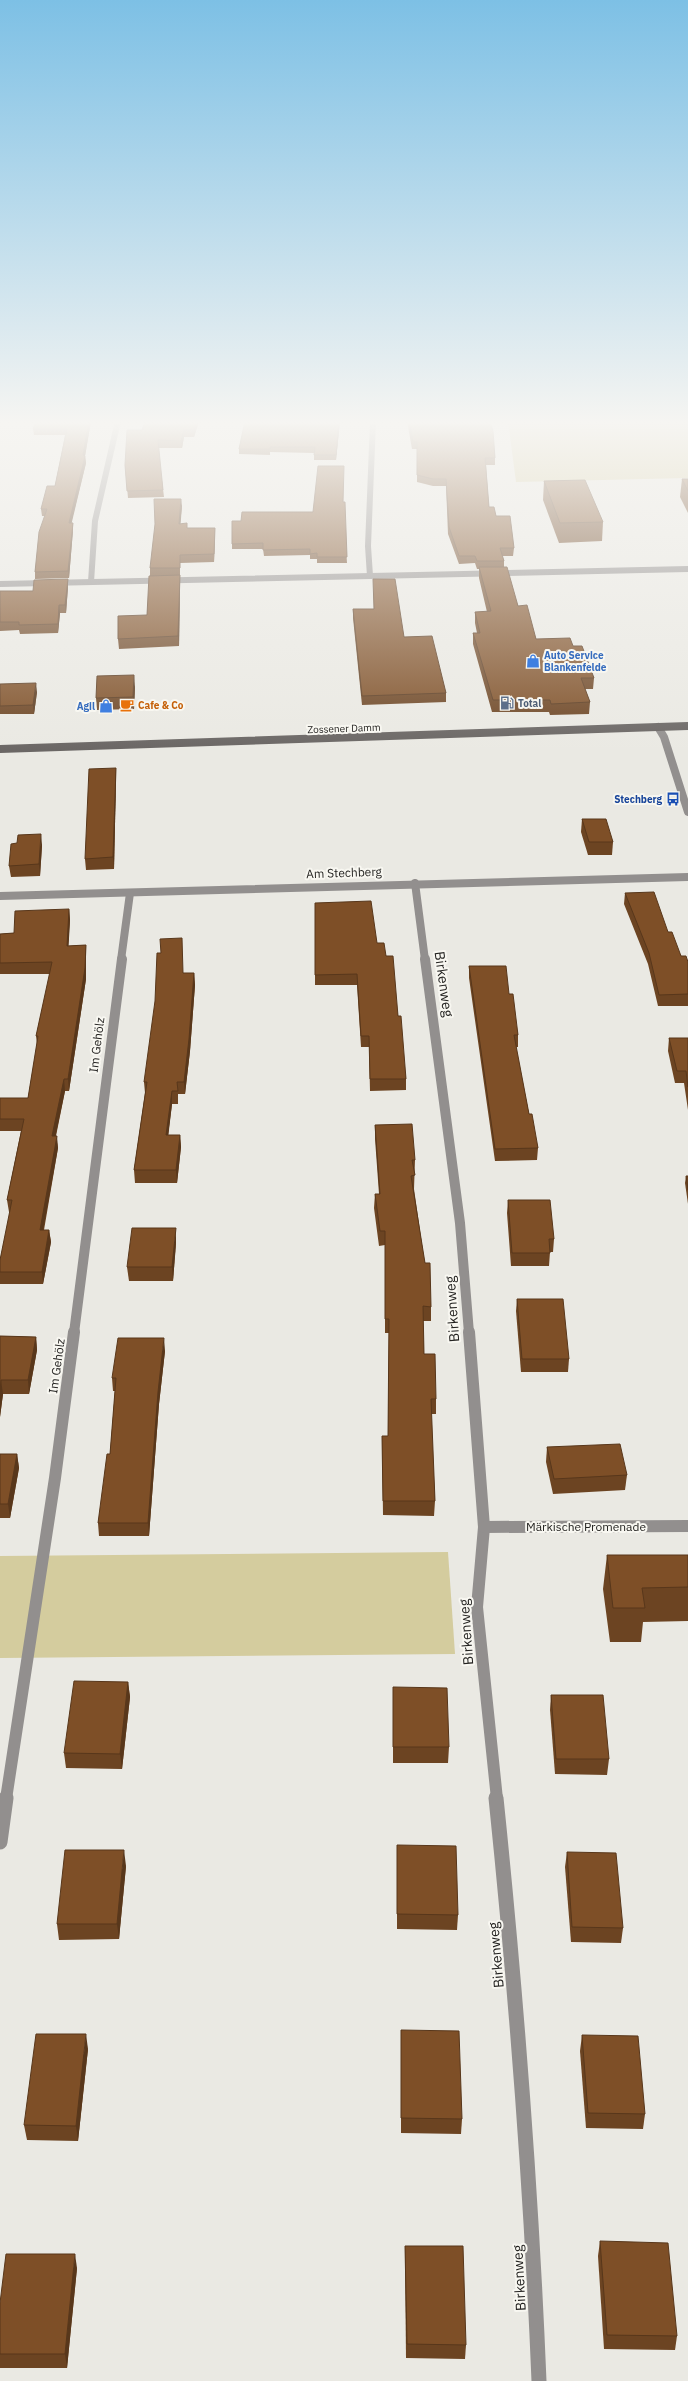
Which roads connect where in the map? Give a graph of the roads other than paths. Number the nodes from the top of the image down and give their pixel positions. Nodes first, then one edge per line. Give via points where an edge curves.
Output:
1 (94, 532) edge
2 (369, 532) edge
3 (688, 569) edge
4 (370, 576) junction
5 (91, 582) junction
6 (0, 584) edge
7 (688, 726) edge
8 (658, 727) junction
9 (0, 749) edge
10 (688, 812) edge
11 (688, 877) edge
12 (415, 883) junction
13 (130, 893) junction
14 (0, 896) edge
15 (688, 1526) edge
16 (484, 1527) junction
17 (0, 1842) edge
18 (539, 2381) edge

1 - 5 street
2 - 4 street
3 - 4 street
4 - 5 street
5 - 6 street
7 - 8 main road, Zossener Damm
8 - 9 main road, Zossener Damm
8 - 10 street via 664,737
11 - 12 street, Am Stechberg
12 - 13 street, Am Stechberg
12 - 16 street, Birkenweg via 460,1223
13 - 14 street, Am Stechberg
13 - 17 street, Im Gehölz via 55,1478
15 - 16 street, Märkische Promenade
16 - 18 street, Birkenweg via 478,1607 511,1941 534,2266

